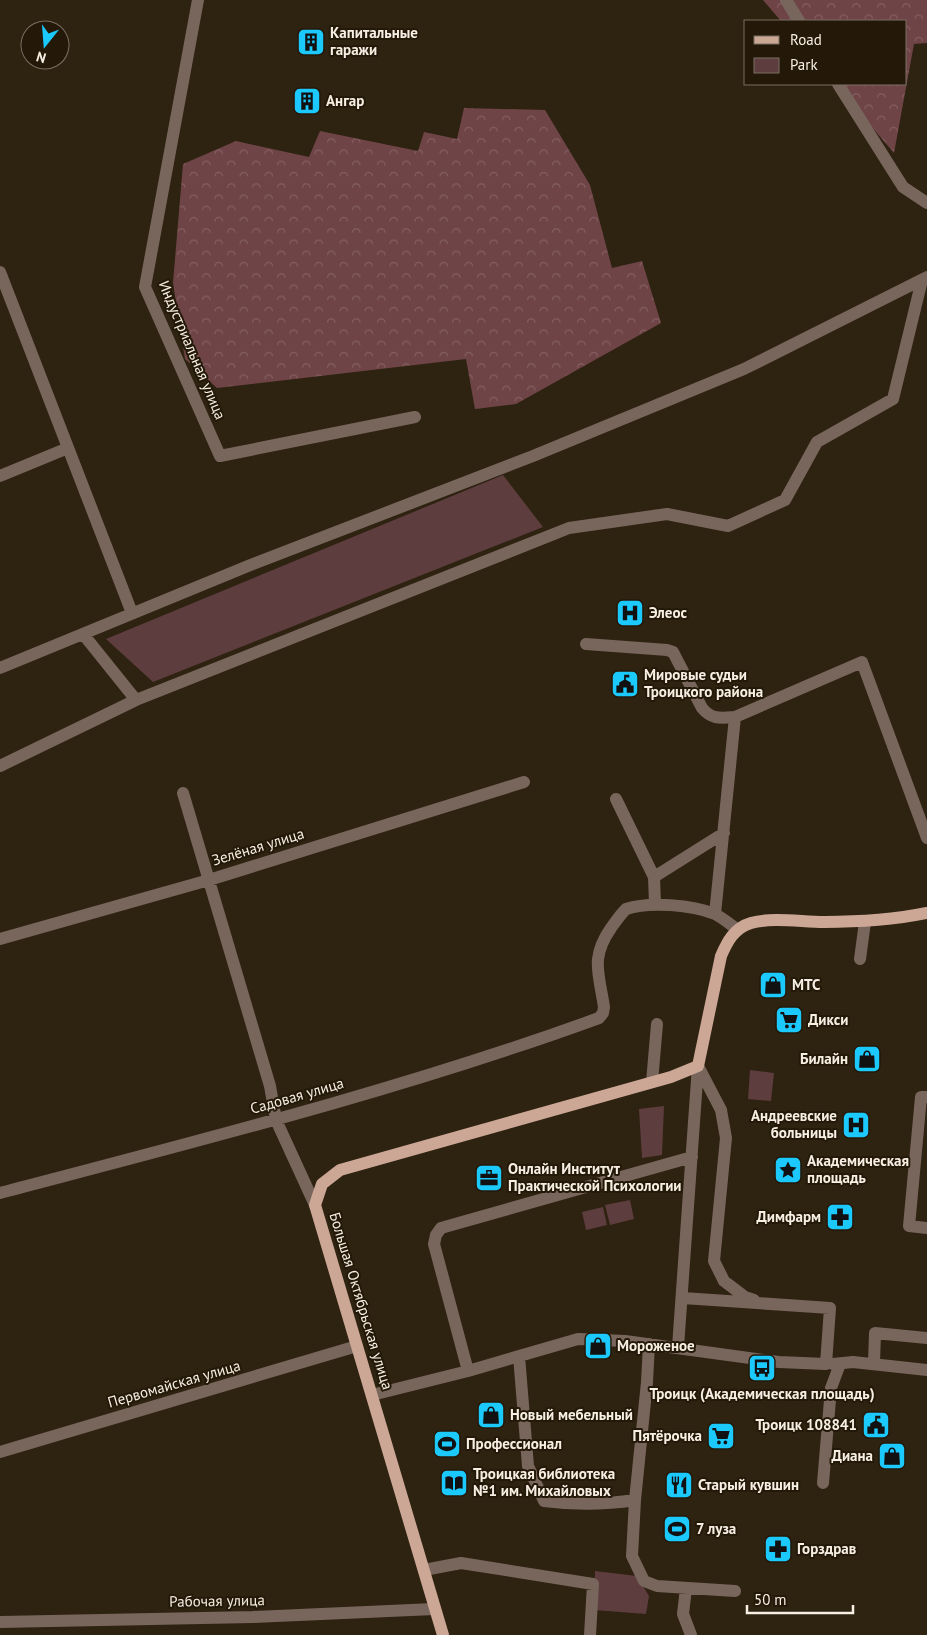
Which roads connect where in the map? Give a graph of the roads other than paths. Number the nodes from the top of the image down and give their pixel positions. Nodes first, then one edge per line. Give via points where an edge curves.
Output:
1 (198, 0) edge
2 (786, 0) edge
3 (799, 20) edge
4 (839, 85) edge
5 (927, 203) edge
6 (0, 272) edge
7 (925, 279) edge
8 (415, 417) dead end
9 (68, 448) junction
10 (0, 476) edge
11 (132, 614) junction
12 (83, 634) junction
13 (586, 644) dead end
14 (0, 668) edge
15 (136, 700) junction
16 (735, 716) junction
17 (0, 766) edge
18 (524, 782) dead end
19 (183, 793) dead end
20 (616, 799) dead end
21 (724, 833) junction
22 (927, 838) edge
23 (654, 877) junction
24 (209, 880) junction
25 (655, 904) junction
26 (927, 913) edge
27 (715, 914) junction
28 (865, 922) junction
29 (738, 930) junction
30 (0, 939) edge
31 (860, 959) dead end
32 (657, 1024) dead end
33 (698, 1066) junction
34 (652, 1082) junction
35 (927, 1097) edge
36 (276, 1120) junction
37 (692, 1157) junction
38 (0, 1193) edge
39 (315, 1205) junction
40 (927, 1228) edge
41 (683, 1298) junction
42 (772, 1304) junction
43 (927, 1338) edge
44 (649, 1344) junction
45 (357, 1346) junction
46 (678, 1347) junction
47 (519, 1356) junction
48 (874, 1363) junction
49 (826, 1364) junction
50 (840, 1364) junction
51 (927, 1370) edge
52 (468, 1371) junction
53 (372, 1395) junction
54 (0, 1452) edge
55 (823, 1483) dead end
56 (635, 1500) junction
57 (424, 1570) junction
58 (686, 1588) junction
59 (735, 1591) dead end
60 (434, 1610) junction
61 (0, 1622) edge
62 (443, 1635) edge
63 (590, 1635) edge
64 (691, 1635) edge

1 - 8 street, Индустриальная улица via 145,287 220,456
2 - 3 street
4 - 5 street via 903,187
6 - 9 street
7 - 11 street via 744,369
7 - 15 street via 893,399 818,442 785,500 728,526 667,514 568,528
9 - 10 street
9 - 11 street
11 - 12 street
12 - 14 street
12 - 15 street
13 - 16 street via 672,652 709,716
15 - 17 street
16 - 21 street
16 - 22 street via 862,662
18 - 24 street, Зелёная улица
19 - 24 street
20 - 23 street
21 - 23 street
21 - 27 street
23 - 25 street
24 - 30 street, Зелёная улица
24 - 36 street via 270,1086
25 - 27 street
25 - 36 street, Садовая улица via 626,909 602,941 596,960 604,1007 599,1018
26 - 28 main road
27 - 29 street
28 - 29 main road via 770,921 750,923
28 - 31 street
29 - 33 main road via 728,940 721,956
32 - 34 street
33 - 34 main road, Большая Октябрьская улица
33 - 37 street
33 - 42 street via 721,1110 726,1138 714,1261 724,1281 745,1298
34 - 39 main road, Большая Октябрьская улица via 340,1170 322,1184
35 - 40 street via 921,1097 909,1226
36 - 38 street, Садовая улица
36 - 39 street
37 - 41 street
37 - 52 street via 441,1228 434,1244
39 - 45 main road, Большая Октябрьская улица
41 - 42 street
41 - 46 street
42 - 49 street via 830,1308
43 - 48 street via 875,1333
44 - 46 street
44 - 47 street via 578,1339
44 - 56 street
45 - 53 main road, Большая Октябрьская улица
45 - 54 street, Первомайская улица
46 - 49 street via 778,1362
47 - 52 street
47 - 56 street via 528,1466 544,1501 593,1505
48 - 50 street
48 - 51 street
49 - 50 street
50 - 55 street via 832,1388
52 - 53 street
53 - 57 main road, Большая Октябрьская улица
56 - 58 street via 632,1556 644,1581 657,1586
57 - 60 main road, Большая Октябрьская улица
57 - 63 street via 461,1564 592,1584
58 - 59 street
58 - 64 street via 683,1614
60 - 61 street, Рабочая улица
60 - 62 main road, Большая Октябрьская улица

